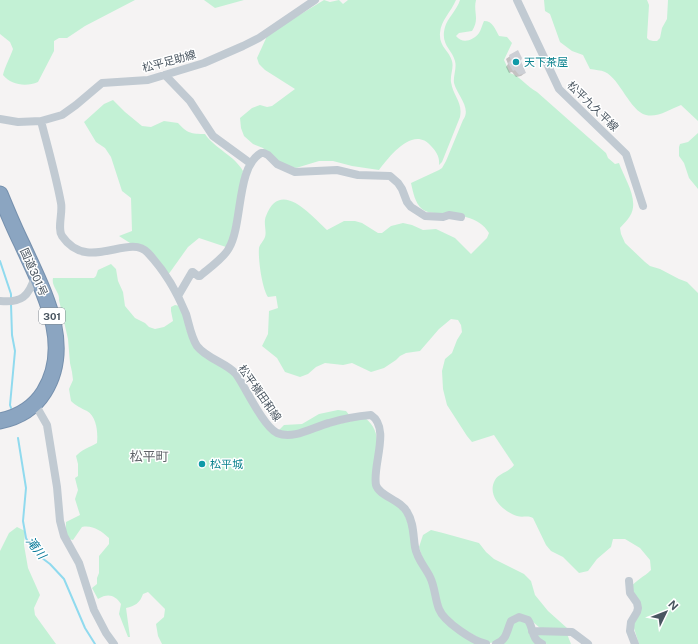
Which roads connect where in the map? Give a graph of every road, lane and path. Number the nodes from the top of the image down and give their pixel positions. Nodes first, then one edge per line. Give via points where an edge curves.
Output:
1 (315, 0) edge
2 (517, 0) edge
3 (165, 75) junction
4 (0, 118) edge
5 (41, 121) junction
6 (250, 163) junction
7 (0, 194) edge
8 (643, 206) dead end
9 (461, 217) dead end
10 (36, 273) junction
11 (178, 296) junction
12 (0, 301) edge
13 (34, 404) junction
14 (0, 421) edge
15 (629, 581) dead end
16 (532, 631) junction
17 (114, 644) edge
18 (486, 644) edge
19 (496, 644) edge
20 (542, 644) edge
21 (588, 644) edge
22 (635, 644) edge

1 - 3 street, 松平足助線 via 243,46 204,63
2 - 8 street, 松平九久平線 via 559,89 626,154
3 - 5 street, 松平足助線 via 148,80 102,83 62,115
3 - 6 street via 190,101 213,136
4 - 5 street, 松平足助線 via 18,122
5 - 11 street, 松平槇田和線 via 61,205 61,234 64,239 88,253 126,247 143,249
6 - 9 street via 258,154 264,152 277,164 295,172 337,170 358,175 390,176 398,182 406,202 425,216
6 - 11 street via 230,247 200,276 192,272
7 - 10 highway, 国道301号 / 301
10 - 12 street via 28,293 20,300
10 - 13 highway, 国道301号 / 301 via 55,327 56,359 48,386
11 - 18 street, 松平槇田和線 via 196,345 235,373 268,426 276,432 295,434 330,422 371,415 374,417 378,422 380,438 376,486 381,493 402,505 408,513 414,531 417,554 432,583 442,616 452,625
13 - 14 highway, 国道301号 / 301 via 22,413
13 - 17 street via 47,425 64,536 79,563 94,610
15 - 22 street via 628,588 638,608 630,631
16 - 19 street via 528,620 515,618 511,621 504,639
16 - 20 street via 536,640
16 - 21 street via 572,632

